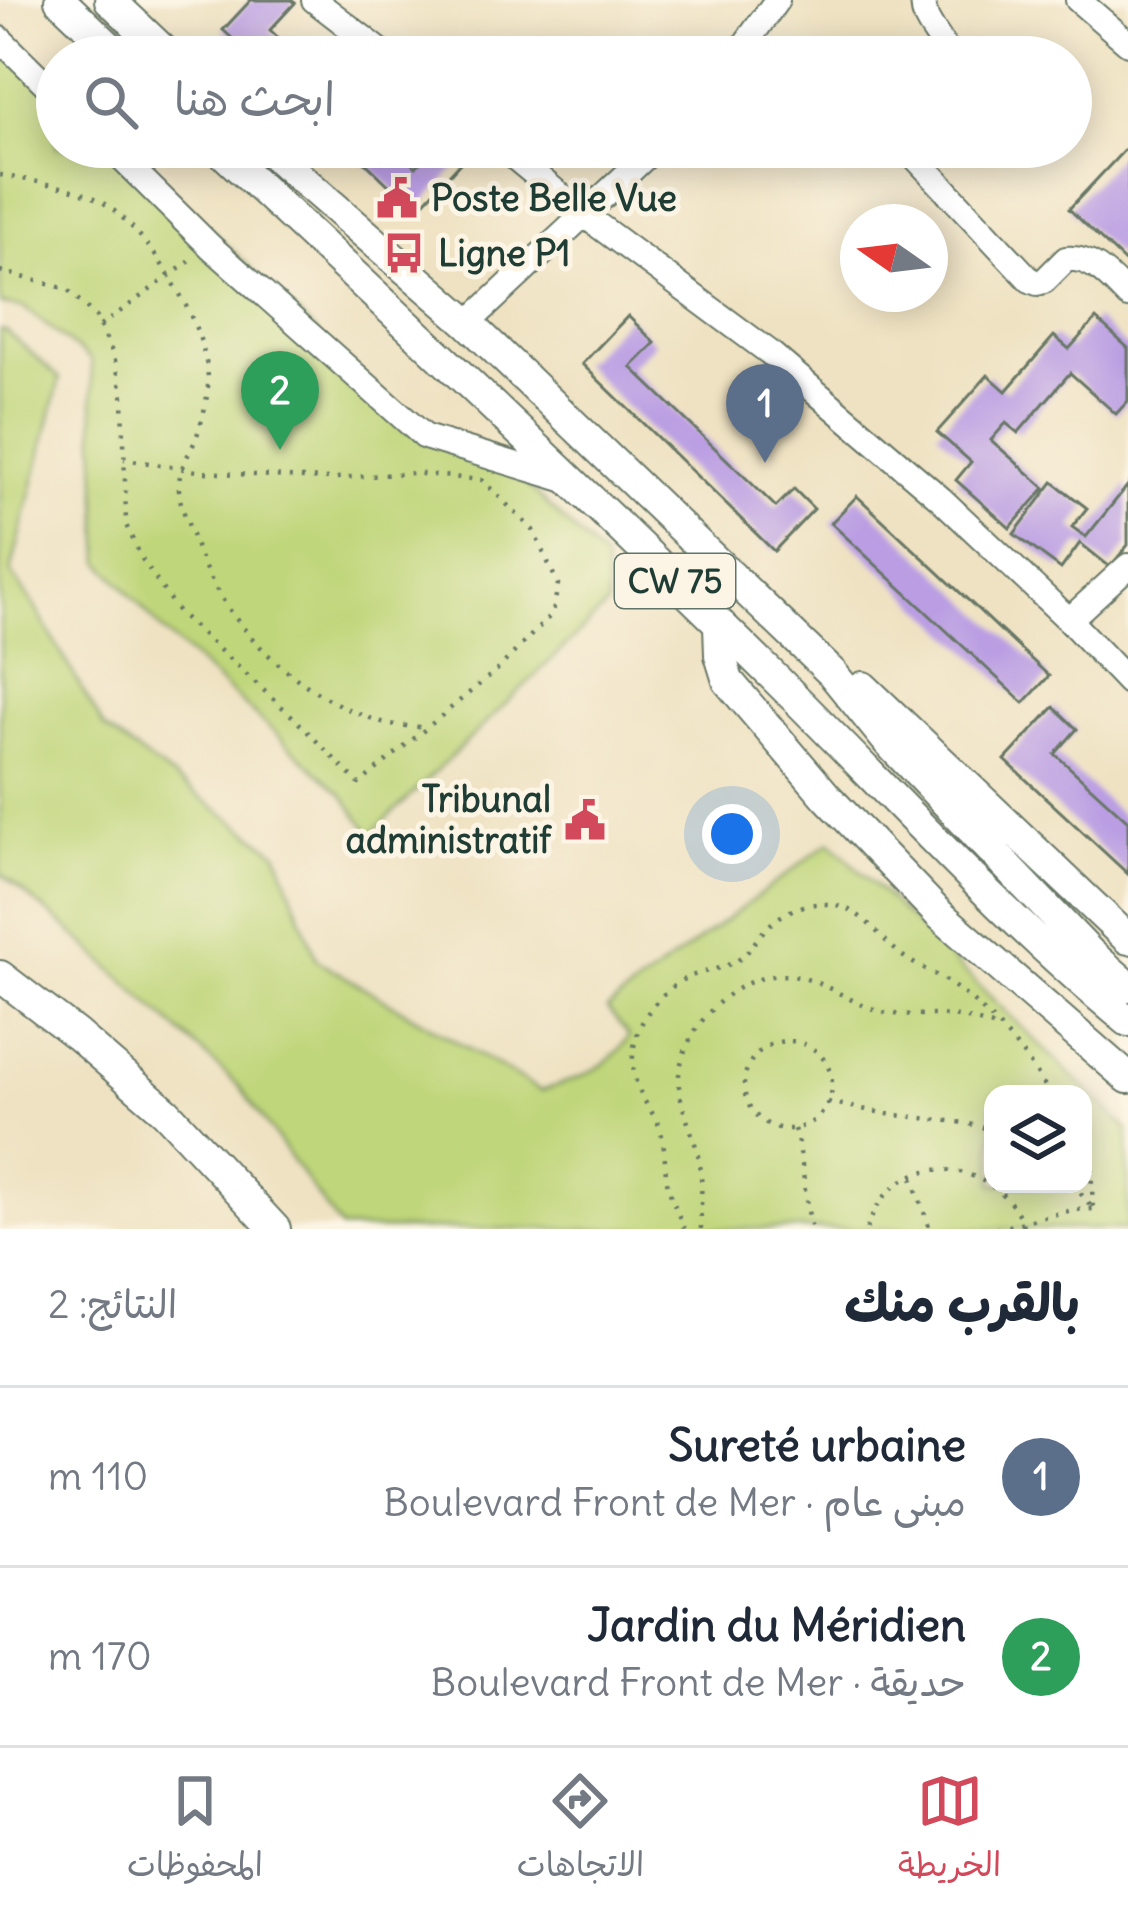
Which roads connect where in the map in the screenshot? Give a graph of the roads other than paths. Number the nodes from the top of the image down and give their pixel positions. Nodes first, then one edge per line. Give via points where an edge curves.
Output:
1 (60, 0) edge
2 (110, 0) edge
3 (778, 0) edge
4 (924, 0) edge
5 (1078, 0) edge
6 (327, 4) edge
7 (99, 36) edge
8 (148, 36) edge
9 (364, 36) edge
10 (751, 36) edge
11 (939, 36) edge
12 (0, 39) edge
13 (1128, 43) edge
14 (36, 74) edge
15 (131, 168) edge
16 (239, 168) edge
17 (289, 168) edge
18 (527, 168) edge
19 (634, 168) edge
20 (925, 168) edge
21 (584, 215) junction
22 (1128, 296) edge
23 (468, 323) junction
24 (571, 481) junction
25 (1128, 566) edge
26 (1069, 620) junction
27 (719, 624) junction
28 (832, 673) junction
29 (1128, 682) edge
30 (1128, 939) edge
31 (0, 976) edge
32 (1128, 986) edge
33 (1128, 1021) edge
34 (1128, 1078) edge
35 (275, 1229) edge

1 - 7 main road
2 - 8 main road
3 - 10 street
4 - 11 street via 924,18
5 - 13 street
6 - 9 street
12 - 14 street
15 - 24 street via 425,437
16 - 24 main road, CW 75
17 - 23 main road, CW 75
18 - 21 street
19 - 21 street
20 - 22 street via 1030,280 1078,258
21 - 23 street
21 - 26 street via 769,352
23 - 28 main road, CW 75
24 - 27 main road, CW 75
25 - 26 street
26 - 29 street
27 - 33 main road, CW 75 via 1040,945
27 - 34 main road via 728,681 827,797 939,914
28 - 30 main road via 867,690
28 - 32 main road, CW 75 via 889,743
31 - 35 main road via 166,1112

